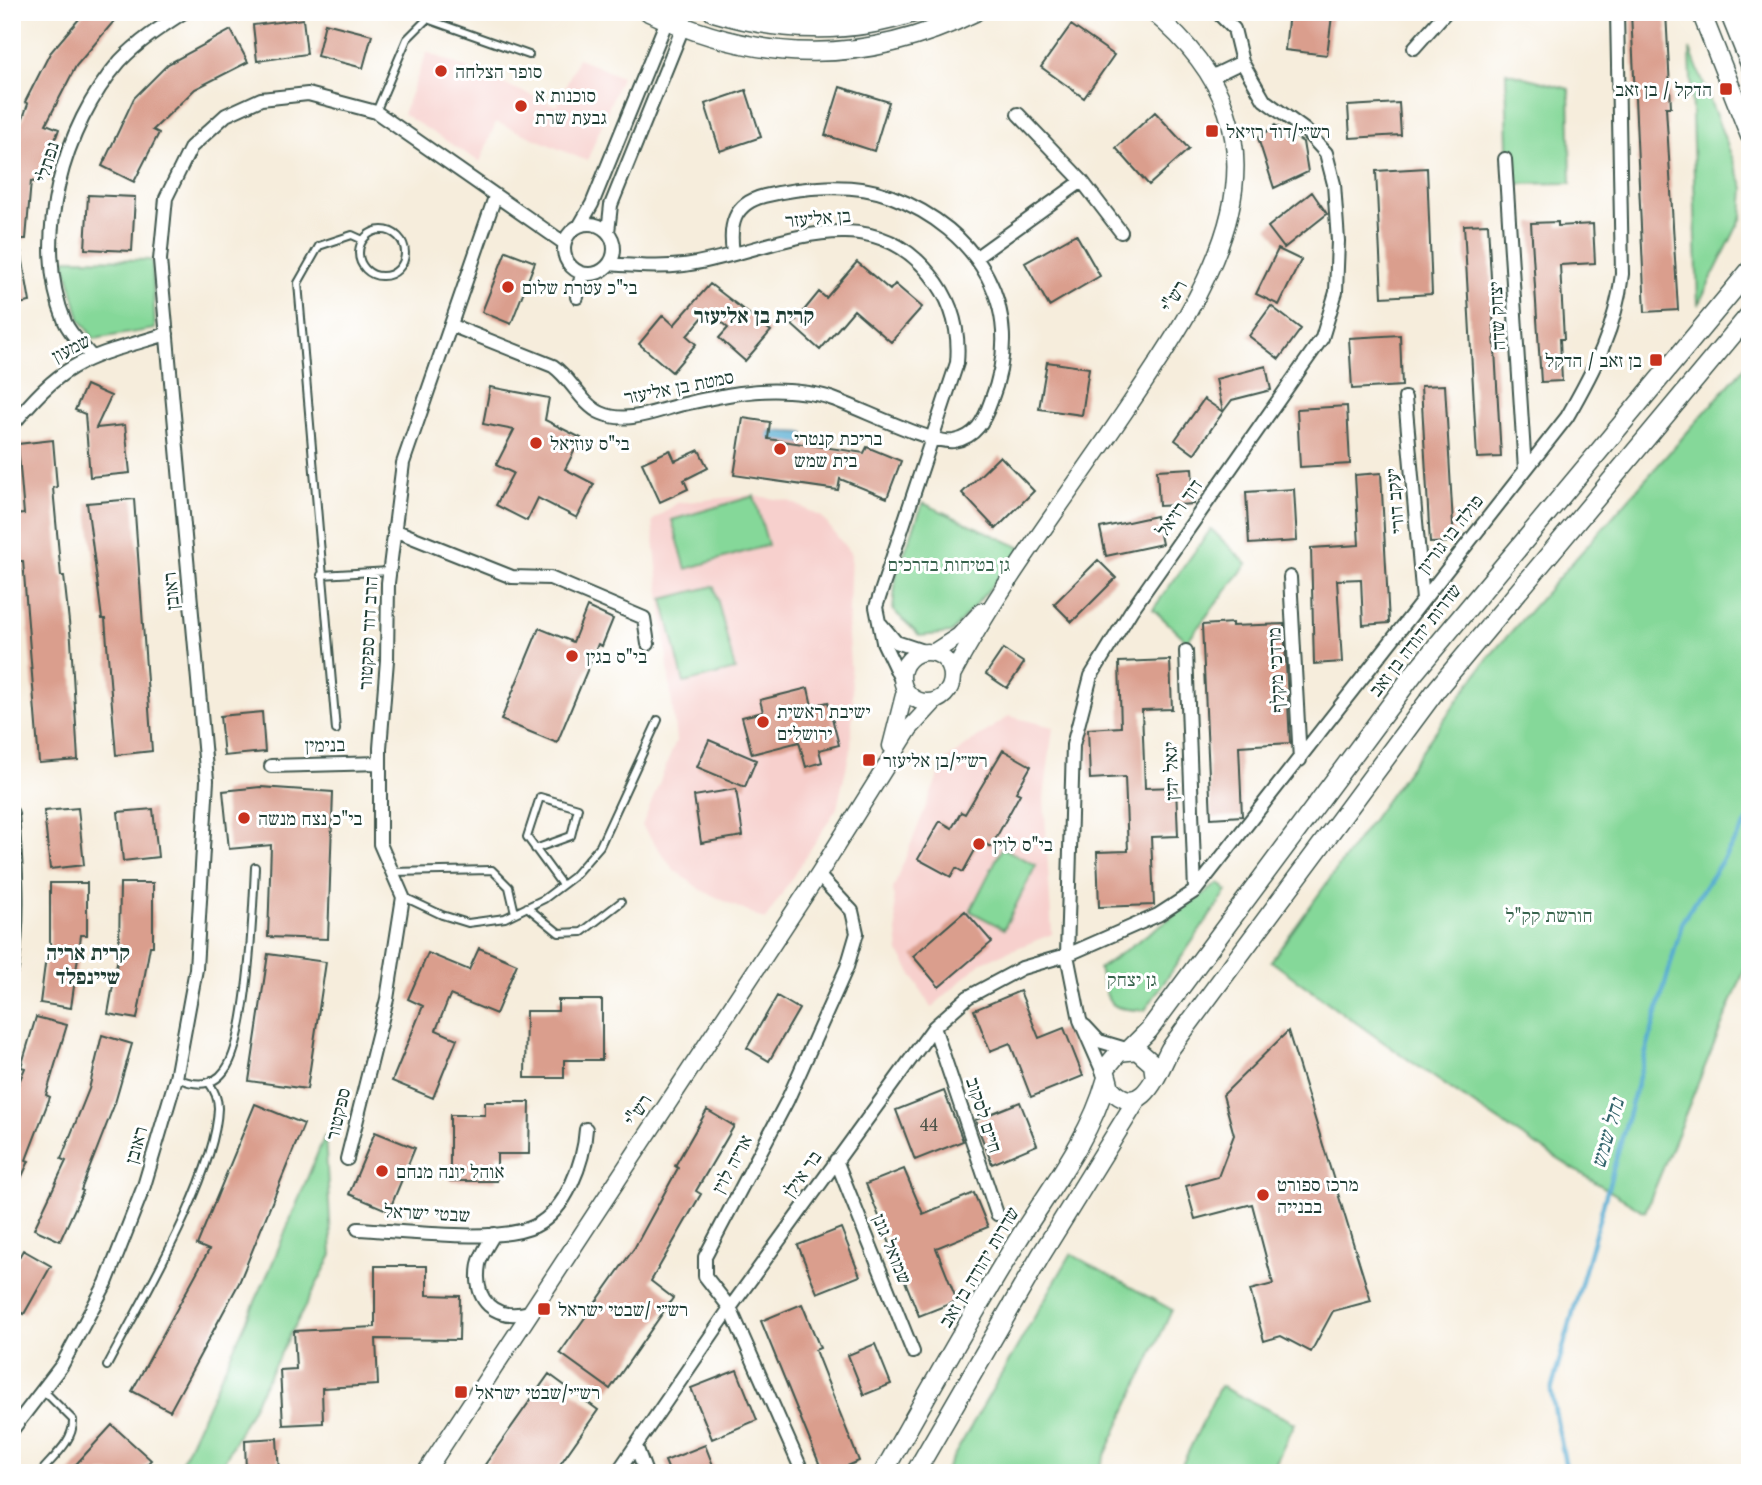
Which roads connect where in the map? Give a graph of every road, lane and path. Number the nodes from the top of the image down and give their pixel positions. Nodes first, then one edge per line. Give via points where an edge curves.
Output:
1 (184, 12) edge
2 (649, 12) edge
3 (713, 12) edge
4 (916, 12) edge
5 (975, 12) edge
6 (1152, 12) edge
7 (1217, 12) edge
8 (1446, 12) edge
9 (1617, 12) edge
10 (1701, 12) edge
11 (1729, 12) edge
12 (677, 18) edge
13 (1415, 48) dead end
14 (529, 55) dead end
15 (1242, 62) junction
16 (1750, 64) edge
17 (1213, 76) junction
18 (376, 112) junction
19 (1018, 114) dead end
20 (1750, 135) edge
21 (1505, 159) dead end
22 (1082, 181) junction
23 (502, 184) dead end
24 (495, 197) junction
25 (580, 225) junction
26 (608, 232) junction
27 (1121, 232) dead end
28 (363, 240) junction
29 (564, 243) junction
30 (733, 253) junction
31 (978, 256) junction
32 (609, 264) junction
33 (1750, 270) edge
34 (582, 273) junction
35 (577, 297) dead end
36 (1750, 314) edge
37 (453, 327) junction
38 (167, 334) junction
39 (91, 356) junction
40 (1405, 398) dead end
41 (12, 426) edge
42 (932, 438) junction
43 (1525, 470) junction
44 (394, 530) junction
45 (390, 571) junction
46 (321, 575) junction
47 (1290, 577) dead end
48 (1010, 581) junction
49 (1423, 600) junction
50 (876, 607) junction
51 (648, 644) dead end
52 (1186, 651) dead end
53 (930, 652) junction
54 (952, 675) junction
55 (903, 685) junction
56 (934, 702) junction
57 (658, 720) dead end
58 (336, 730) dead end
59 (1300, 760) junction
60 (380, 763) junction
61 (271, 766) dead end
62 (884, 768) junction
63 (12, 813) edge
64 (536, 849) junction
65 (255, 867) dead end
66 (391, 872) junction
67 (818, 875) junction
68 (562, 886) junction
69 (1195, 891) junction
70 (403, 897) junction
71 (621, 902) dead end
72 (527, 907) junction
73 (515, 913) junction
74 (1067, 955) junction
75 (12, 968) edge
76 (1080, 1020) junction
77 (934, 1027) junction
78 (1128, 1049) junction
79 (176, 1078) junction
80 (1106, 1079) junction
81 (1155, 1079) junction
82 (209, 1083) junction
83 (1138, 1098) junction
84 (586, 1129) dead end
85 (347, 1159) dead end
86 (836, 1160) junction
87 (997, 1214) dead end
88 (358, 1228) dead end
89 (494, 1234) junction
90 (730, 1308) junction
91 (530, 1312) junction
92 (913, 1352) dead end
93 (107, 1366) dead end
94 (43, 1390) junction
95 (12, 1430) edge
96 (636, 1447) junction
97 (40, 1473) edge
98 (425, 1473) edge
99 (617, 1473) edge
100 (646, 1473) edge
101 (803, 1473) edge
102 (883, 1473) edge
103 (915, 1473) edge

1 - 39 street, נפתלי via 152,32 120,62 85,113 66,160 53,211 50,256 65,323
2 - 12 main road
3 - 4 main road via 777,28 812,29 847,27
5 - 12 main road via 916,38 849,51 774,51 734,43
6 - 17 street, רש"י via 1195,52
7 - 15 street, דוד רזיאל via 1234,29
8 - 13 street
9 - 43 street, פולה בו גוריון via 1619,302 1596,366 1567,417
10 - 20 main road
11 - 16 main road
12 - 25 street
12 - 26 street via 611,205
14 - 18 lane via 427,19 407,39
15 - 17 street
15 - 74 street, דוד רזיאל via 1264,100 1305,130 1326,153 1335,184 1336,292 1322,338 1131,611 1091,676 1073,745
17 - 48 street, רש"י via 1227,108 1234,153 1233,195 1214,265 1171,343
18 - 24 street, ראובן
18 - 38 street, ראובן via 308,94 261,99 226,115 191,146 166,198 160,260
19 - 22 street
21 - 43 street, יצחק שדה
22 - 27 street
22 - 31 street
23 - 24 lane
24 - 29 street, ראובן
24 - 37 street, הרב דוד ספקטור
25 - 26 street via 595,224
25 - 29 street
26 - 32 street via 614,250
28 - 28 lane via 359,252 365,270 383,276 400,267 404,249 396,235 380,230
28 - 46 lane via 352,235 319,246 298,284
29 - 34 street via 565,258
30 - 31 street, בן אליעזר via 729,228 738,213 760,197 845,188 888,195 923,212 952,230
30 - 32 street, בן אליעזר via 685,265
30 - 42 street, בן אליעזר via 806,235 858,232 901,247 922,264 948,301 958,340 953,383
31 - 42 street, בן אליעזר via 999,305 1004,340 995,392 972,436 952,442
32 - 34 street
33 - 78 main road, שדרות יהודה בן זאב via 1441,639 1149,1030
34 - 35 street
36 - 81 main road via 1437,689 1170,1049
37 - 42 street, סמטת בן אליעזר via 553,366 598,412 615,418 722,396 786,390 827,397
37 - 44 street, הרב דוד ספקטור via 403,463
38 - 39 street, שמעון
38 - 79 street, ראובן via 207,780 196,969
39 - 41 street, שמעון via 58,374
40 - 49 street, יעקב דורי
42 - 50 street, בן אליעזר
43 - 49 street, פולה בו גוריון
44 - 45 street, הרב דוד ספקטור
44 - 51 street via 512,577 550,578 644,618
45 - 46 lane
45 - 60 street, הרב דוד ספקטור
46 - 58 lane
47 - 59 street, מרדכי מקלף
48 - 53 street, רש"י via 959,636
48 - 54 street, רש"י
49 - 59 street, פולה בו גוריון
50 - 53 street via 885,630 896,642
50 - 55 street, בן אליעזר via 883,642
52 - 69 street, יגאל ידין
53 - 54 street via 947,661
53 - 55 street via 917,653 905,664
54 - 56 street via 949,689
55 - 56 street via 918,701
55 - 62 street, רש"י via 901,716
56 - 62 street, רש"י
57 - 68 lane via 600,846
59 - 69 street, פולה בו גוריון
60 - 61 street, בנימין
60 - 66 street, הרב דוד ספקטור via 380,844
62 - 67 street, רש"י
63 - 75 street via 17,872
64 - 64 lane via 527,837 540,797 578,808 571,836
64 - 68 lane
65 - 82 lane via 248,971 235,1045 226,1069
66 - 70 street, הרב דוד ספקטור
66 - 73 lane via 492,870 509,887
67 - 90 street, אריה לוין via 852,911 857,933 847,967 793,1089 705,1257 705,1276
67 - 91 street, רש"י
68 - 72 lane
69 - 74 street, פולה בו גוריון via 1158,915
70 - 73 lane via 468,923
70 - 85 street, ספקטור via 387,999
71 - 72 lane via 582,932 559,933
72 - 73 lane
74 - 76 street, דוד רזיאל
74 - 77 street, בר אילן via 1022,968 968,998
76 - 78 street via 1099,1041
76 - 80 street, דוד רזיאל
77 - 86 street, בר אילן
77 - 87 street, חיים לסקוב
78 - 80 main road via 1108,1062
78 - 81 main road via 1150,1058
79 - 82 lane
79 - 94 street, ראובן via 144,1186 106,1283 62,1365
80 - 83 main road via 1115,1094
80 - 102 main road, שדרות יהודה בן זאב via 1102,1097 1067,1164
81 - 83 main road
82 - 93 lane via 218,1108 204,1164 173,1238
83 - 103 main road
84 - 89 street, שבטי ישראל via 579,1170 558,1204 536,1226
86 - 90 street, בר אילן
86 - 92 street, שמואל גונן
88 - 89 street, שבטי ישראל
89 - 91 street, שבטי ישראל via 479,1262 483,1297 497,1313
90 - 96 street, בר אילן
90 - 101 street, אריה לוין
91 - 98 street, רש"י
94 - 95 street, ראובן
94 - 97 lane via 73,1420 73,1430
96 - 99 street, בר אילן
96 - 100 street

